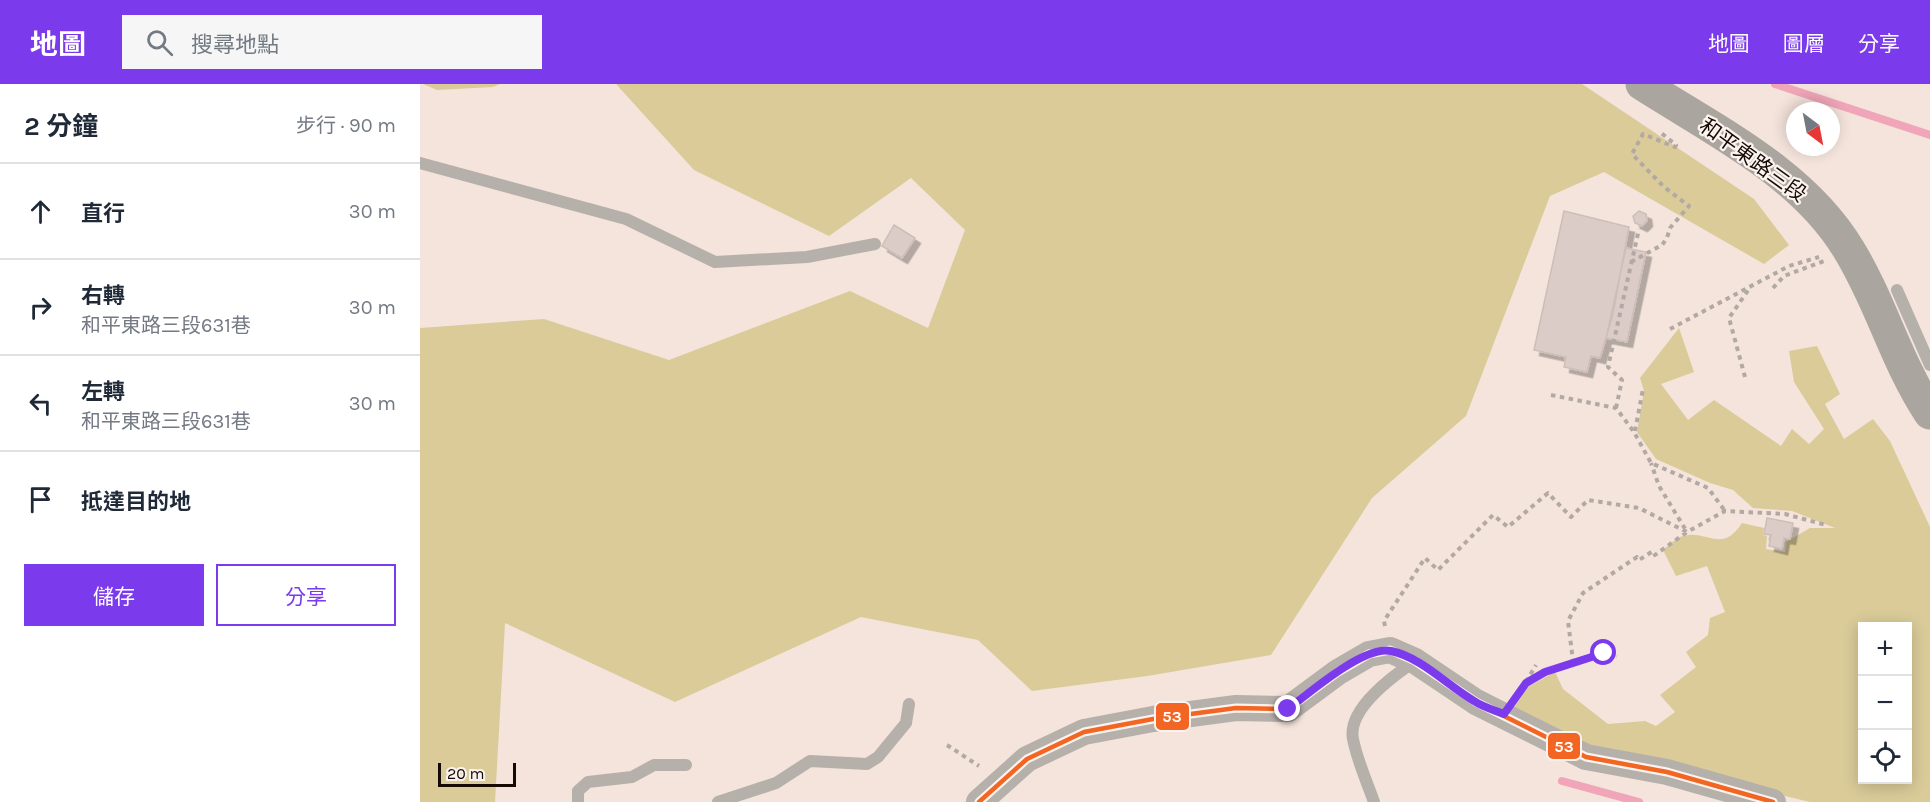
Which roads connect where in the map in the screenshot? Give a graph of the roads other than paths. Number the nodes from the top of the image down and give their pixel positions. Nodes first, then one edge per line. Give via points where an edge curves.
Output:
1 (1642, 84) edge
2 (420, 164) edge
3 (875, 244) dead end
4 (1897, 290) dead end
5 (1930, 365) edge
6 (1929, 407) edge
7 (1414, 661) junction
8 (909, 704) dead end
9 (686, 765) dead end
10 (578, 802) edge
11 (718, 802) edge
12 (979, 802) edge
13 (1374, 802) edge
14 (1773, 802) edge

1 - 6 main road, 和平東路三段 via 1768,166 1802,192 1829,221 1863,274 1901,364
2 - 3 lane via 626,219 715,262 807,257
4 - 5 lane
7 - 12 street via 1390,650 1369,654 1288,709 1236,708 1084,732 1027,759
7 - 13 lane via 1382,684 1354,722 1352,738
7 - 14 street via 1476,702 1586,757 1667,772
8 - 11 lane via 906,723 878,757 867,764 810,761 776,783
9 - 10 lane via 654,765 632,777 588,782 578,791

